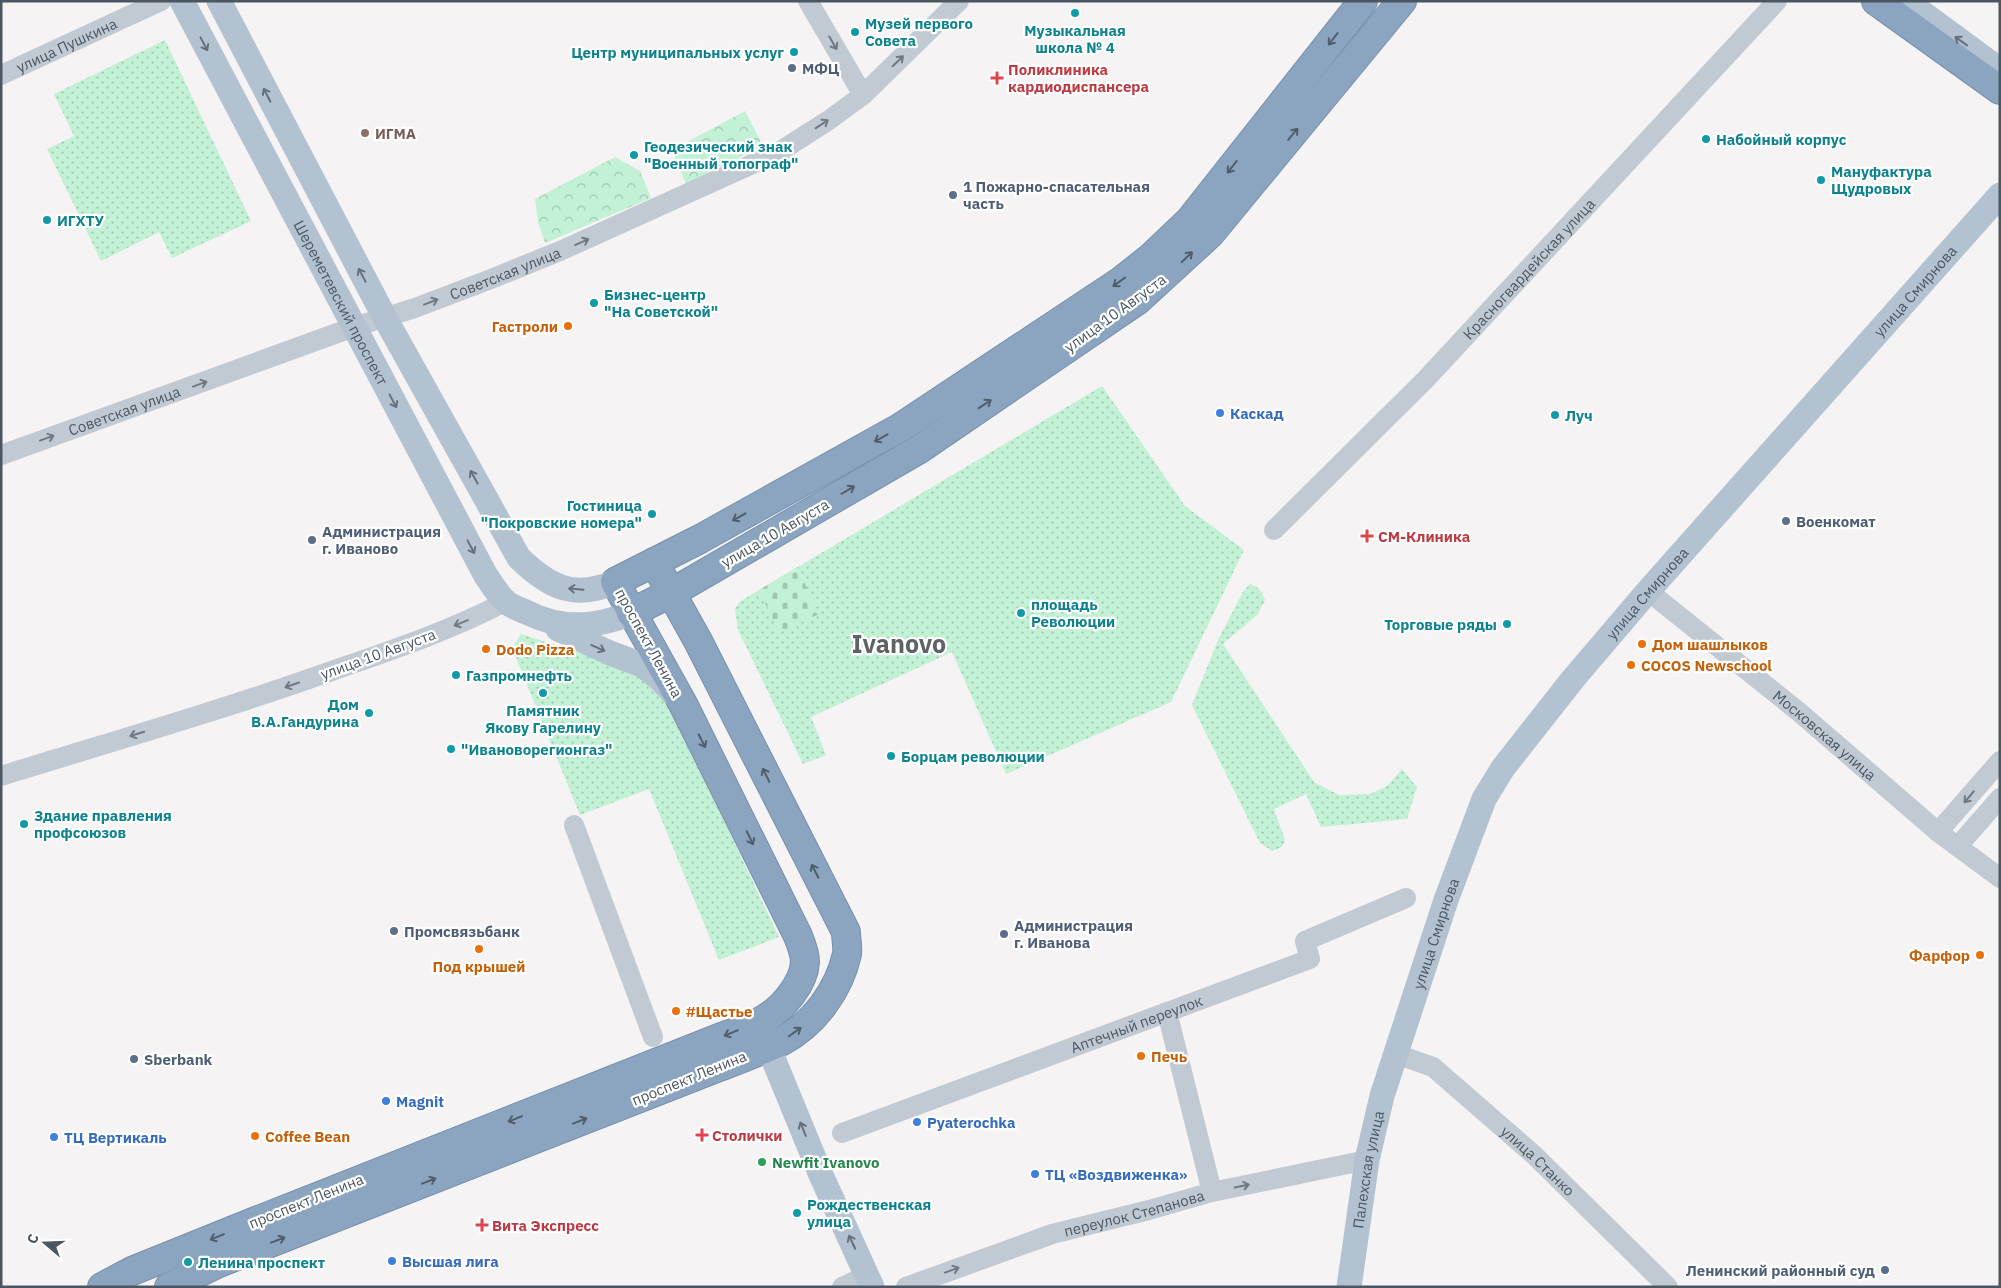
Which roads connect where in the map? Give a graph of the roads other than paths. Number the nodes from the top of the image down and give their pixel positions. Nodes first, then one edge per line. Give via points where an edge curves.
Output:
1 (161, 1) edge
2 (182, 1) edge
3 (219, 1) edge
4 (808, 1) edge
5 (959, 1) edge
6 (1363, 1) edge
7 (1402, 1) edge
8 (1776, 1) edge
9 (1876, 1) edge
10 (1906, 1) edge
11 (2000, 70) edge
12 (1, 75) edge
13 (2000, 90) edge
14 (863, 95) junction
15 (2000, 195) edge
16 (385, 318) junction
17 (354, 327) junction
18 (1, 455) edge
19 (1274, 530) dead end
20 (654, 562) junction
21 (715, 568) junction
22 (615, 582) junction
23 (1648, 590) junction
24 (671, 593) junction
25 (505, 602) junction
26 (631, 613) junction
27 (538, 619) junction
28 (698, 641) junction
29 (683, 704) junction
30 (2000, 761) edge
31 (1, 776) edge
32 (2000, 798) edge
33 (574, 825) dead end
34 (1938, 832) junction
35 (1958, 846) junction
36 (2000, 878) edge
37 (1406, 898) dead end
38 (1167, 1012) junction
39 (758, 1022) junction
40 (653, 1037) dead end
41 (770, 1046) junction
42 (1396, 1054) junction
43 (842, 1133) dead end
44 (1367, 1160) junction
45 (1212, 1192) junction
46 (870, 1281) edge
47 (102, 1287) edge
48 (169, 1287) edge
49 (842, 1287) edge
50 (906, 1287) edge
51 (1349, 1287) edge
52 (1668, 1287) edge

1 - 12 street, улица Пушкина
2 -> 17 main road, Шереметевский проспект
16 -> 3 main road
4 -> 14 street
14 -> 5 street, Советская улица
6 -> 20 highway, улица 10 Августа via 1190,220 1121,281 901,427
21 -> 7 highway, улица 10 Августа via 918,450 1138,300 1210,234
8 - 19 street, Красногвардейская улица via 1426,379
9 - 13 highway
11 -> 10 main road
16 -> 14 street, Советская улица via 560,251 779,152
15 - 23 main road, улица Смирнова
16 - 17 street, Советская улица
22 -> 16 main road, улица 10 Августа via 599,588 577,590 552,584 519,558
18 -> 17 street, Советская улица
17 -> 25 main road, Шереметевский проспект via 486,576
20 - 22 highway, улица 10 Августа
20 - 24 highway, проспект Ленина
21 - 24 highway, улица 10 Августа
21 - 28 highway, проспект Ленина via 698,593 695,615
22 - 26 highway, проспект Ленина
23 - 34 street, Московская улица via 1799,712
23 - 42 main road, улица Смирнова via 1566,687 1503,768 1484,799 1446,900
24 - 26 highway, улица 10 Августа
24 - 28 highway, проспект Ленина
25 - 27 main road, улица 10 Августа
25 -> 31 street, улица 10 Августа via 481,615 402,646 290,686
26 - 27 main road, улица 10 Августа via 616,620 580,626
26 - 29 highway, проспект Ленина
27 -> 29 main road, проспект Ленина via 642,665 660,678
41 -> 28 highway, проспект Ленина via 808,1022 831,994 847,953 846,932
29 -> 39 highway, проспект Ленина via 804,952 805,963 799,982 776,1010
30 -> 34 street
32 - 35 street
33 - 40 street
34 - 35 street, Московская улица
35 - 36 street, Московская улица
37 - 38 street, Аптечный переулок via 1305,941 1310,959
38 - 43 street, Аптечный переулок
38 - 45 street
39 - 41 main road
39 -> 47 highway, проспект Ленина via 132,1271
46 -> 41 main road via 821,1175
48 -> 41 highway, проспект Ленина via 220,1263
42 - 44 main road, Палехская улица
42 - 52 street, улица Станко via 1433,1067 1534,1155
45 -> 44 street, переулок Степанова
44 - 51 main road, Палехская улица
50 -> 45 street, переулок Степанова via 1052,1234
46 - 49 street

